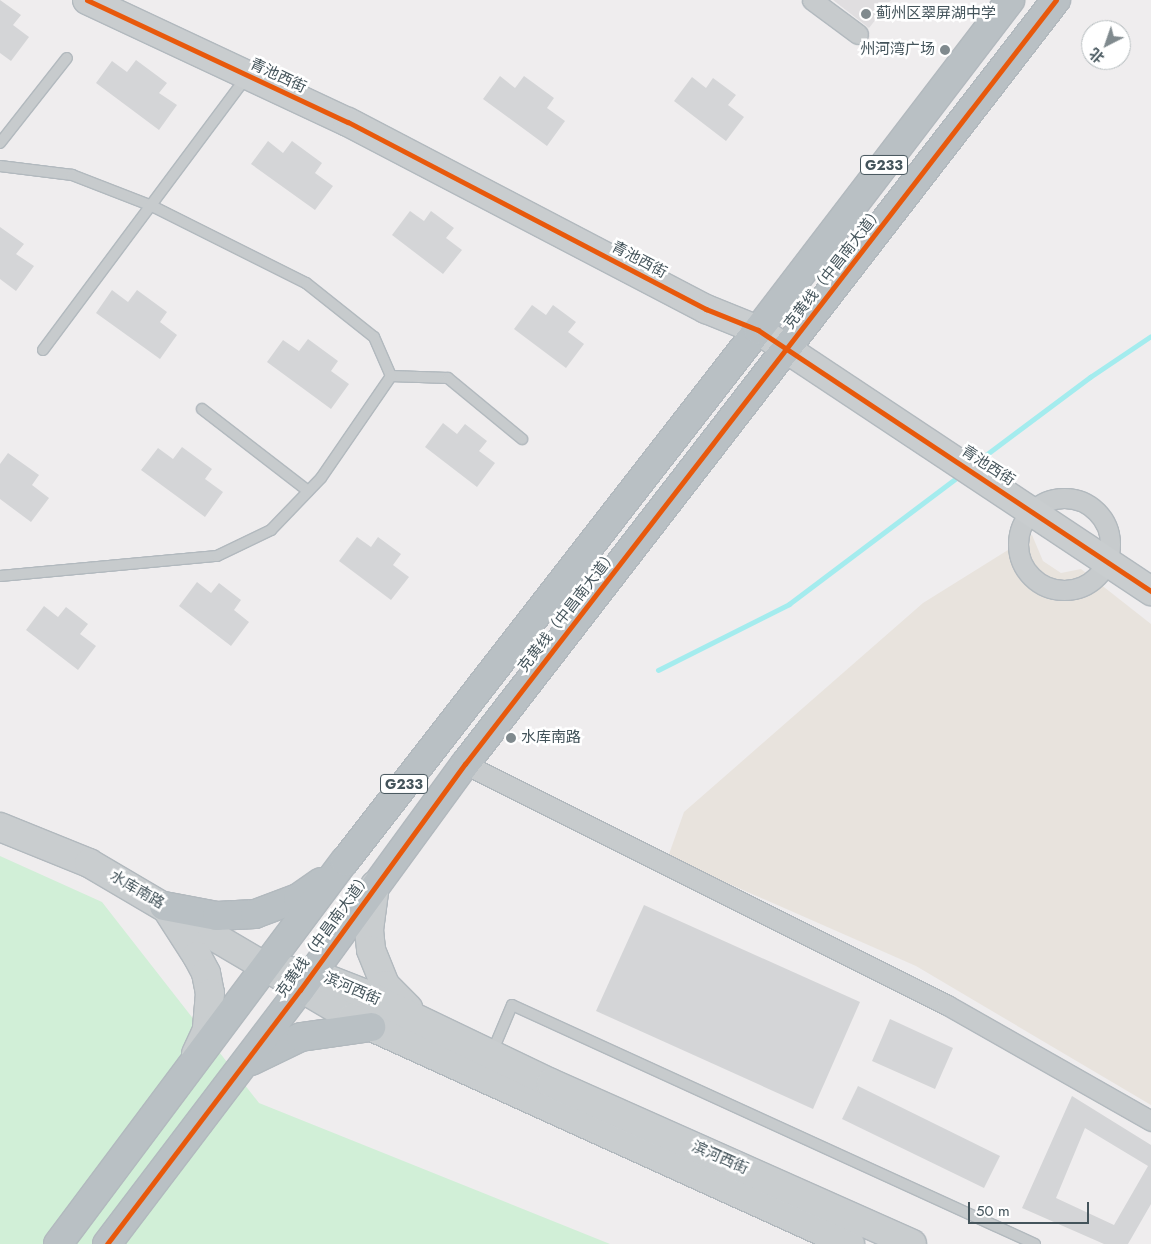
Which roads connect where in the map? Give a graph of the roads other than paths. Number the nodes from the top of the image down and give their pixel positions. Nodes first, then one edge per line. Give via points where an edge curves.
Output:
1 (87, 0) edge
2 (812, 0) edge
3 (1010, 0) edge
4 (1056, 0) edge
5 (858, 34) dead end
6 (67, 58) dead end
7 (248, 75) junction
8 (0, 143) edge
9 (0, 162) edge
10 (0, 166) edge
11 (152, 206) junction
12 (754, 335) junction
13 (44, 350) dead end
14 (783, 354) junction
15 (391, 376) junction
16 (202, 409) dead end
17 (522, 438) dead end
18 (308, 491) junction
19 (1029, 516) junction
20 (1103, 566) junction
21 (0, 576) edge
22 (1151, 591) edge
23 (1151, 607) edge
24 (465, 764) junction
25 (0, 827) edge
26 (345, 861) junction
27 (375, 885) junction
28 (164, 906) junction
29 (267, 968) junction
30 (306, 981) junction
31 (426, 1023) junction
32 (371, 1027) junction
33 (491, 1055) junction
34 (240, 1067) junction
35 (183, 1079) junction
36 (1151, 1121) edge
37 (58, 1244) edge
38 (107, 1244) edge
39 (850, 1244) edge
40 (912, 1244) edge
41 (1035, 1244) edge

1 - 7 main road, 青池西街
2 - 5 street
3 - 12 highway, 克黄线（中昌南大道） / G233
4 - 14 highway, 克黄线（中昌南大道） / G233
6 - 8 lane
7 - 11 lane
7 - 12 main road, 青池西街 via 348,122
9 - 10 lane
10 - 11 lane via 72,175
11 - 13 lane
11 - 15 lane via 306,283 374,337
12 - 14 main road, 青池西街
12 - 26 highway, 克黄线（中昌南大道） / G233
14 - 19 main road, 青池西街
14 - 24 highway, 克黄线（中昌南大道） / G233
15 - 17 lane via 448,378
15 - 18 lane via 321,478
16 - 18 lane
18 - 21 lane via 271,530 216,556 160,564
19 - 20 main road, 青池西街
19 - 20 street via 1051,500 1081,501 1104,522 1109,536
19 - 20 street via 1018,546 1021,560 1039,583 1068,590 1082,586
20 - 22 main road, 青池西街
20 - 23 main road, 青池西街
24 - 27 highway, 克黄线（中昌南大道） / G233
24 - 36 street via 947,1005
25 - 28 main road, 水库南路 via 89,863
26 - 28 highway via 298,898 255,914 217,916
26 - 29 highway, 克黄线（中昌南大道） / G233
27 - 30 highway, 克黄线（中昌南大道） / G233
27 - 31 main road via 370,930 376,968 397,998
28 - 29 main road, 水库南路
28 - 35 main road via 206,973 210,993 207,1030
29 - 30 main road, 滨河西街
29 - 35 highway, 克黄线（中昌南大道） / G233
30 - 31 main road, 滨河西街 via 363,992
30 - 32 main road, 滨河西街
30 - 34 highway, 克黄线（中昌南大道） / G233
31 - 33 main road, 滨河西街
32 - 34 highway via 301,1037
32 - 39 main road, 滨河西街
33 - 40 main road, 滨河西街
33 - 41 lane via 512,1005
34 - 38 highway, 克黄线（中昌南大道） / G233
35 - 37 highway, 克黄线（中昌南大道） / G233

